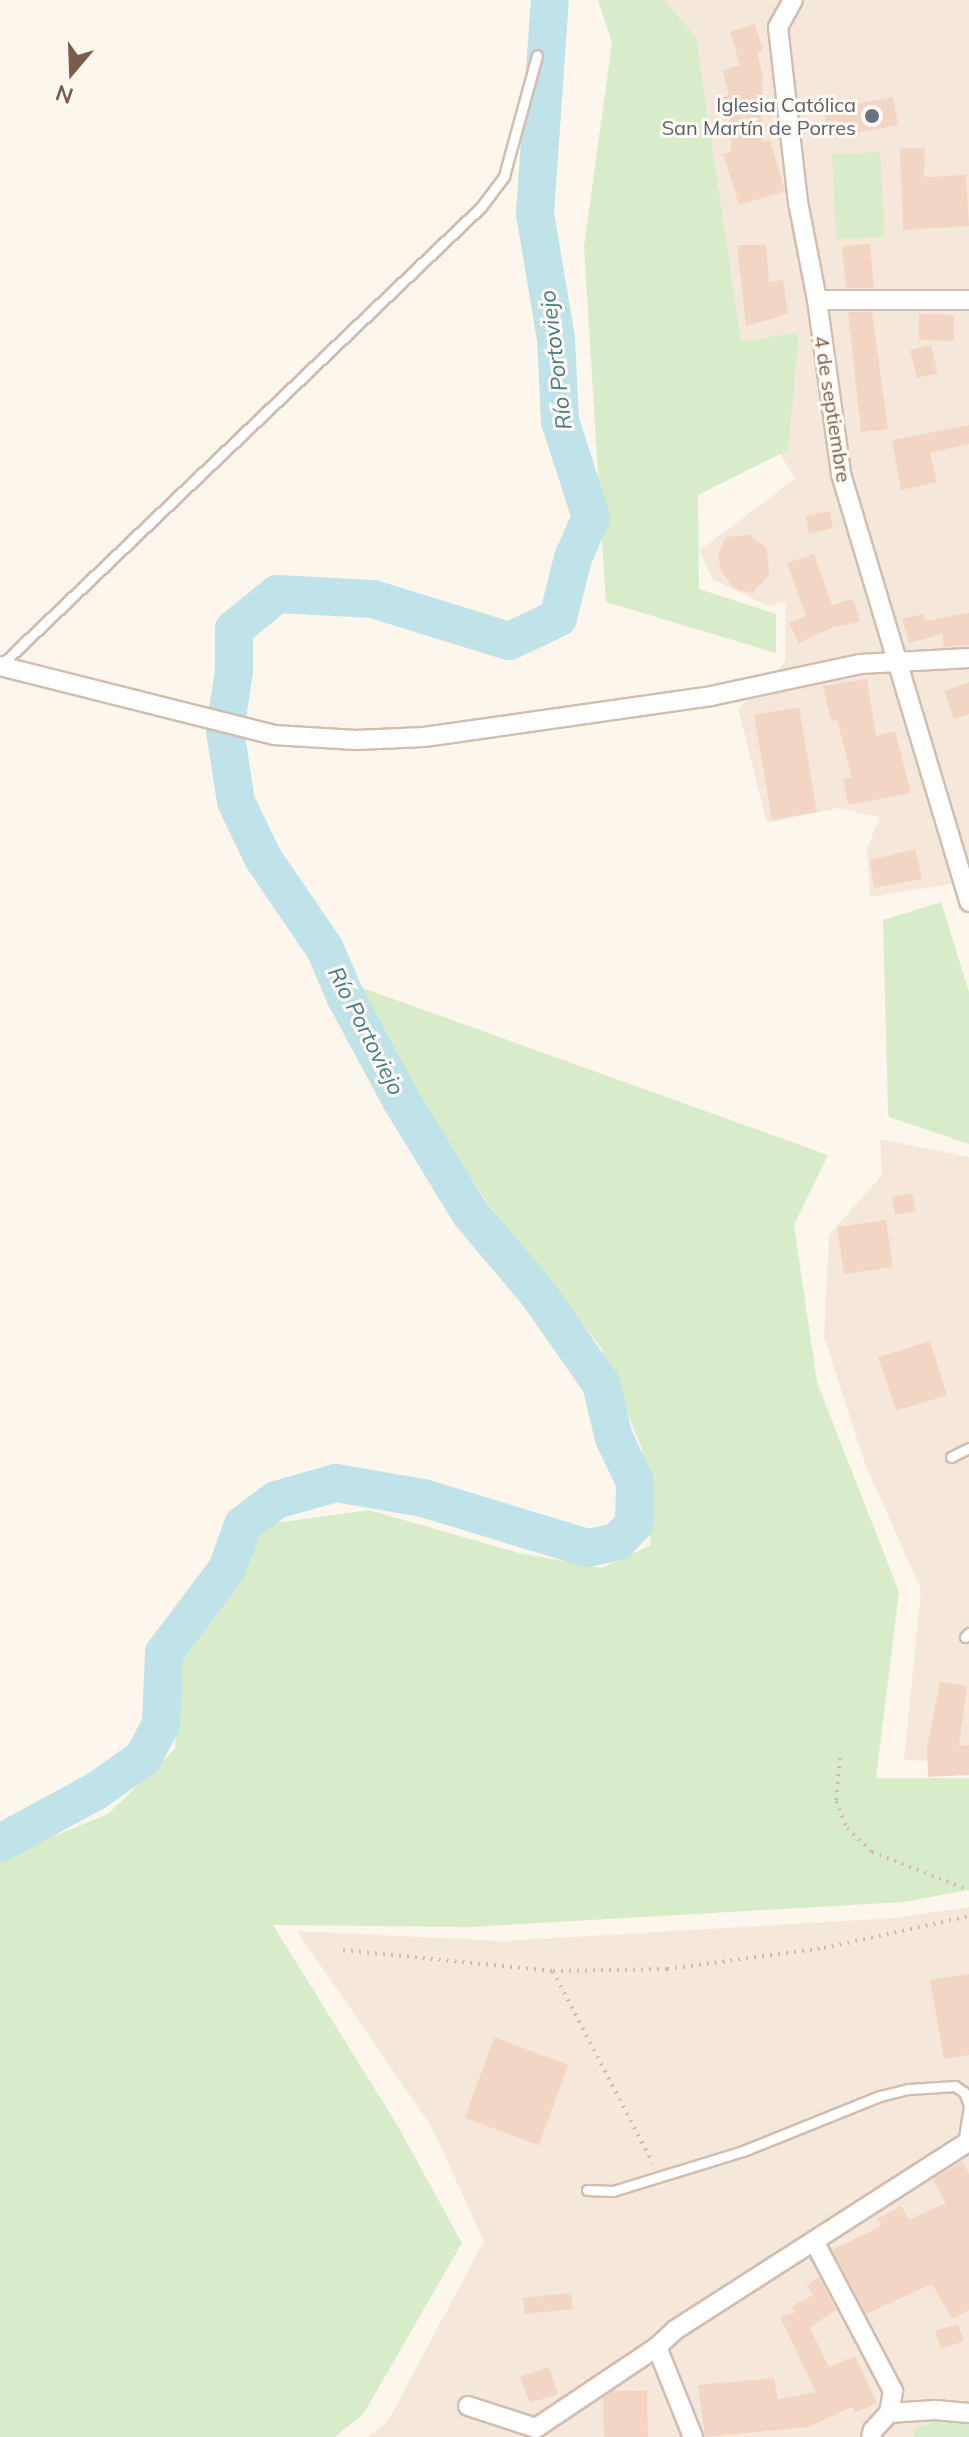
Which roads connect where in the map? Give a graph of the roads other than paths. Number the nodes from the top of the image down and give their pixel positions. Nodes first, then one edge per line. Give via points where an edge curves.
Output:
1 (775, 0) edge
2 (793, 0) edge
3 (778, 27) junction
4 (537, 55) dead end
5 (817, 300) junction
6 (969, 300) edge
7 (969, 658) edge
8 (895, 665) junction
9 (0, 666) edge
10 (969, 902) edge
11 (969, 1448) edge
12 (951, 1457) dead end
13 (969, 2106) edge
14 (966, 2143) edge
15 (587, 2190) dead end
16 (814, 2241) junction
17 (657, 2347) junction
18 (468, 2406) dead end
19 (889, 2413) junction
20 (969, 2413) edge
21 (693, 2437) edge
22 (871, 2437) edge

1 - 3 street, 4 de septiembre
2 - 3 street
3 - 5 street, 4 de septiembre via 798,202
4 - 9 lane via 504,176 481,207
5 - 6 street
5 - 8 street, 4 de septiembre via 841,474
7 - 8 street
8 - 9 street via 860,664 711,696 424,737 356,740 274,735
8 - 10 street, 4 de septiembre
11 - 12 lane
13 - 14 lane
13 - 15 lane via 955,2086 909,2089 743,2151 613,2191
14 - 16 street
16 - 17 street via 675,2330
16 - 19 street via 893,2391
17 - 18 street via 536,2428
17 - 21 street
19 - 20 street
19 - 22 street

